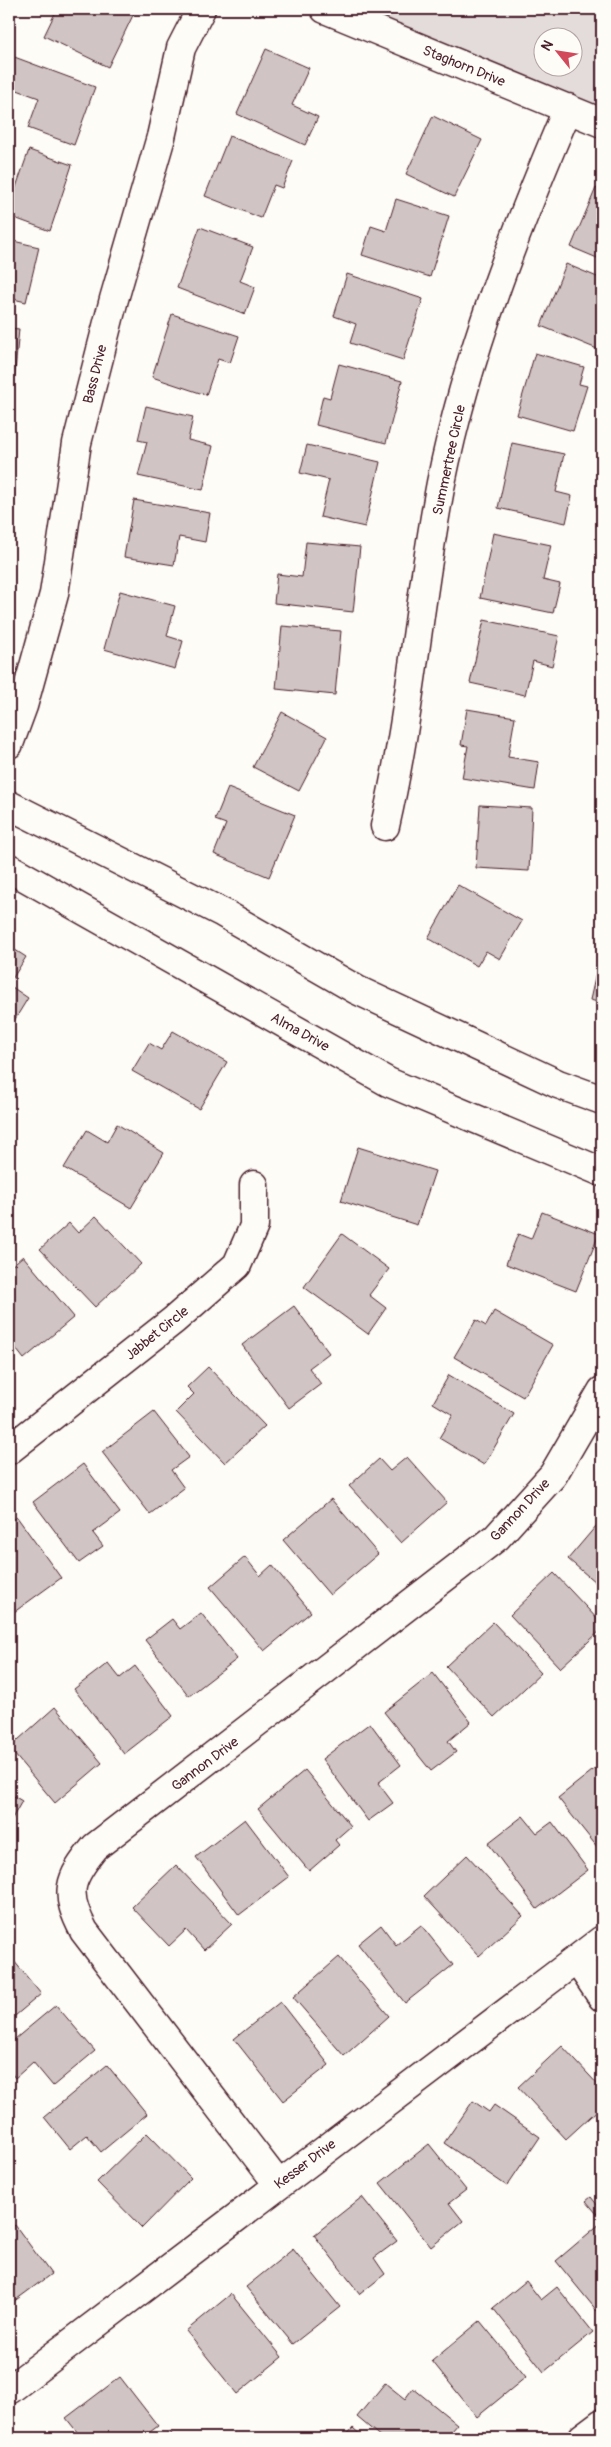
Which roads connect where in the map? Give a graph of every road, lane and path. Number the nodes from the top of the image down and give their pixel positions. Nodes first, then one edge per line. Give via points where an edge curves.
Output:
1 (200, 9) edge
2 (325, 9) edge
3 (568, 108) junction
4 (602, 123) edge
5 (9, 744) edge
6 (9, 806) edge
7 (385, 826) dead end
8 (9, 868) edge
9 (602, 1100) edge
10 (602, 1172) edge
11 (254, 1185) dead end
12 (602, 1391) edge
13 (9, 1450) edge
14 (602, 1940) edge
15 (577, 1960) junction
16 (602, 1997) edge
17 (278, 2184) junction
18 (9, 2390) edge
19 (602, 2423) edge
20 (582, 2438) edge

1 - 5 street, Bass Drive via 181,48 162,137 111,308 77,443 54,594
2 - 3 street, Staghorn Drive
3 - 4 street, Staghorn Drive
3 - 7 street, Summertree Circle via 512,240 472,361 442,483 397,775
6 - 9 street via 223,913 357,990 558,1084
8 - 10 street, Alma Drive via 388,1082
11 - 13 street, Jabbet Circle via 254,1226 237,1265 174,1320
12 - 17 street, Gannon Drive via 553,1475 497,1537 95,1848 79,1867 71,1889 72,1909 84,1931
14 - 15 street, Kesser Drive
15 - 16 street
15 - 17 street, Kesser Drive
17 - 18 street, Kesser Drive
19 - 20 street

